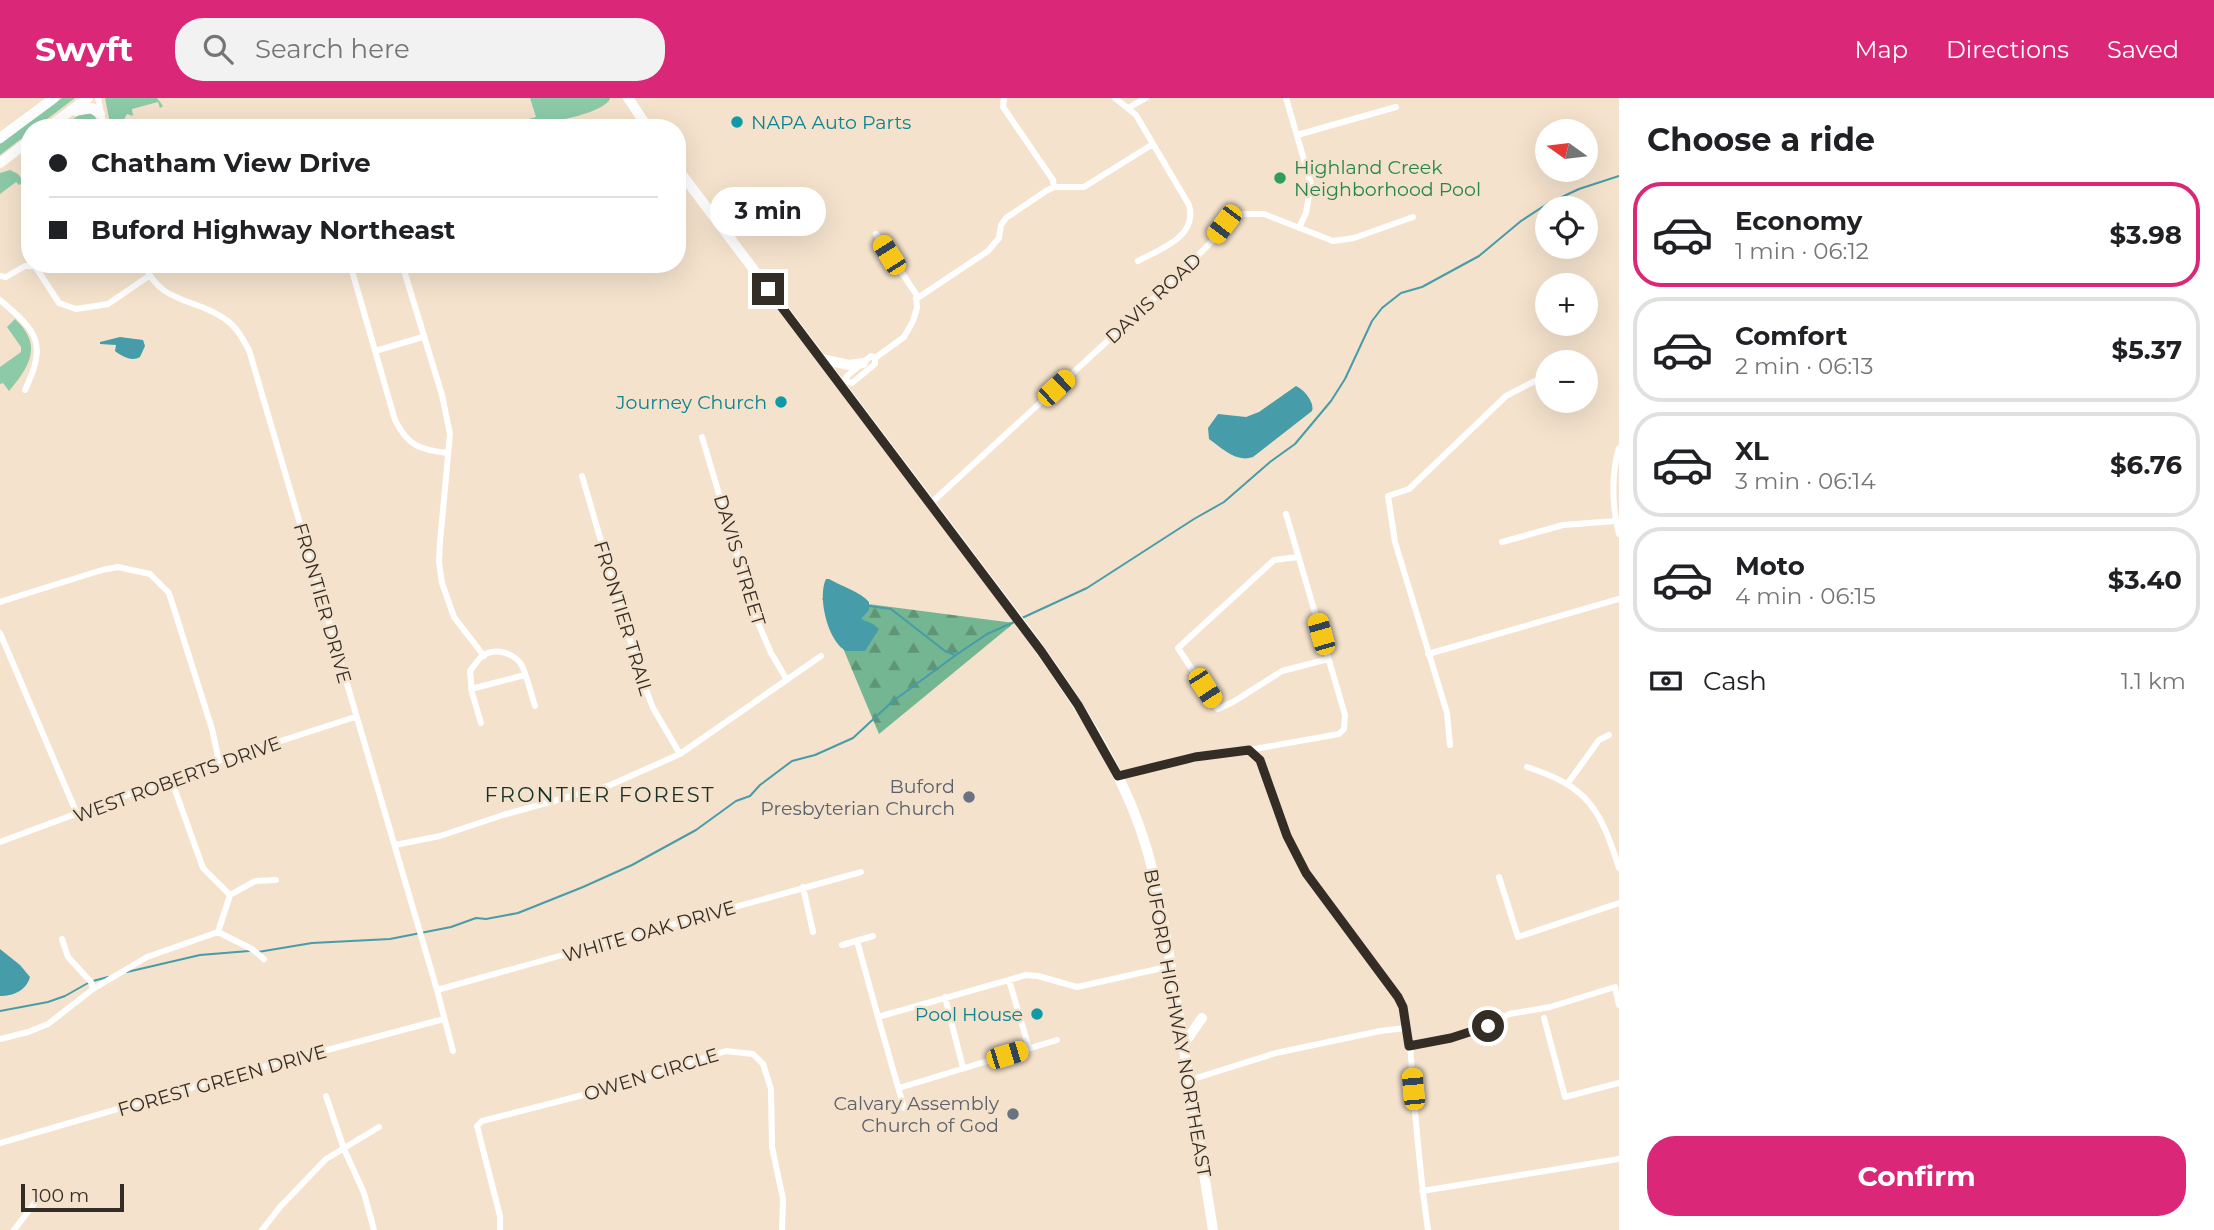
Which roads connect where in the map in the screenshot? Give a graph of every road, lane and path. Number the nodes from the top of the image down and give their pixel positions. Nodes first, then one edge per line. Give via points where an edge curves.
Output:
1 (88, 98) edge
2 (98, 98) edge
3 (1004, 98) edge
4 (1115, 98) edge
5 (1146, 98) edge
6 (1286, 98) edge
7 (51, 99) edge
8 (627, 99) edge
9 (1396, 107) dead end
10 (1128, 108) junction
11 (65, 114) junction
12 (100, 114) junction
13 (24, 119) edge
14 (59, 119) edge
15 (101, 119) edge
16 (641, 119) edge
17 (21, 121) edge
18 (3, 134) edge
19 (1297, 135) junction
20 (1153, 144) junction
21 (21, 147) edge
22 (0, 163) edge
23 (686, 184) edge
24 (1054, 187) junction
25 (1413, 217) dead end
26 (1300, 228) junction
27 (876, 234) dead end
28 (1138, 261) dead end
29 (21, 268) edge
30 (40, 273) edge
31 (148, 273) edge
32 (353, 273) edge
33 (405, 273) edge
34 (0, 276) edge
35 (149, 276) junction
36 (916, 299) junction
37 (0, 300) edge
38 (423, 337) junction
39 (375, 351) junction
40 (875, 358) junction
41 (821, 359) junction
42 (863, 363) junction
43 (1535, 381) dead end
44 (843, 383) junction
45 (25, 390) dead end
46 (702, 437) dead end
47 (1619, 448) edge
48 (448, 453) junction
49 (582, 476) dead end
50 (930, 504) junction
51 (1286, 514) dead end
52 (1616, 521) junction
53 (1619, 534) edge
54 (1502, 542) dead end
55 (1298, 557) junction
56 (1619, 599) edge
57 (0, 602) edge
58 (0, 633) edge
59 (1428, 654) junction
60 (484, 656) junction
61 (821, 656) dead end
62 (1328, 659) junction
63 (525, 675) junction
64 (787, 680) junction
65 (471, 689) junction
66 (535, 706) dead end
67 (355, 717) junction
68 (481, 723) dead end
69 (1609, 736) dead end
70 (1450, 746) dead end
71 (1249, 750) junction
72 (680, 754) junction
73 (219, 761) junction
74 (1527, 766) dead end
75 (1118, 776) junction
76 (171, 779) junction
77 (1568, 783) junction
78 (77, 814) junction
79 (0, 842) edge
80 (395, 845) junction
81 (1619, 868) edge
82 (861, 872) dead end
83 (1499, 877) dead end
84 (276, 880) dead end
85 (803, 887) junction
86 (230, 895) junction
87 (1619, 903) edge
88 (218, 932) junction
89 (813, 932) dead end
90 (873, 936) dead end
91 (62, 939) dead end
92 (857, 941) junction
93 (842, 946) dead end
94 (264, 959) dead end
95 (1171, 966) junction
96 (1009, 980) junction
97 (93, 989) junction
98 (437, 990) junction
99 (945, 998) junction
100 (1619, 1005) edge
101 (878, 1017) junction
102 (1202, 1018) dead end
103 (1544, 1018) dead end
104 (444, 1020) junction
105 (1406, 1028) junction
106 (0, 1039) edge
107 (1058, 1040) dead end
108 (1184, 1044) junction
109 (1409, 1046) junction
110 (1029, 1048) junction
111 (453, 1051) dead end
112 (963, 1068) junction
113 (1190, 1080) junction
114 (1619, 1083) edge
115 (899, 1088) junction
116 (326, 1096) dead end
117 (904, 1108) dead end
118 (379, 1127) dead end
119 (0, 1143) edge
120 (344, 1149) junction
121 (1619, 1159) edge
122 (1422, 1191) junction
123 (37, 1200) dead end
124 (14, 1230) edge
125 (262, 1230) edge
126 (374, 1230) edge
127 (500, 1230) edge
128 (782, 1230) edge
129 (1213, 1230) edge
130 (1428, 1230) edge

1 - 11 main road
2 - 12 street
3 - 24 street via 1003,107 1047,169
4 - 10 street
5 - 10 street
6 - 19 street
7 - 13 main road
8 - 16 main road
9 - 19 street
10 - 20 street
11 - 12 main road via 86,108
11 - 14 main road
12 - 15 street
17 - 18 main road
19 - 26 street via 1311,184
20 - 24 street via 1084,187
20 - 28 street via 1192,216 1174,242
21 - 22 main road
23 - 41 main road, BUFORD HIGHWAY NORTHEAST
24 - 36 street via 1006,218 988,251
25 - 26 street, DAVIS ROAD via 1333,241
26 - 50 street, DAVIS ROAD via 1264,214 1243,214 1224,224 1176,278
27 - 36 street
29 - 34 street
30 - 35 street via 59,303 76,309 108,304
31 - 35 street, FRONTIER DRIVE
32 - 39 street
33 - 38 street
35 - 67 street, FRONTIER DRIVE via 175,299 226,319 249,350
36 - 40 street via 913,321 904,337
37 - 45 street via 35,337 36,368
38 - 39 street
38 - 48 street via 442,395 450,433
39 - 48 street via 395,420 407,440 425,451
40 - 42 street
40 - 44 street via 875,364 852,383
41 - 42 main road
41 - 44 main road, BUFORD HIGHWAY NORTHEAST
42 - 44 street
43 - 59 street via 1506,396 1409,489 1388,496 1395,542
44 - 50 main road, BUFORD HIGHWAY NORTHEAST
46 - 64 street, DAVIS STREET via 756,618
47 - 52 street via 1613,467
48 - 60 street via 439,562 442,583 454,617
49 - 72 street, FRONTIER TRAIL via 640,674 653,708
50 - 75 main road, BUFORD HIGHWAY NORTHEAST via 1068,690
51 - 55 street
52 - 53 street
52 - 54 street via 1563,525
55 - 62 street
55 - 62 street via 1274,560 1178,648 1218,709 1282,671
56 - 59 street
57 - 73 street via 118,567 150,574 169,593
58 - 78 street
59 - 70 street via 1447,713
60 - 63 street via 503,652 514,657
60 - 65 street via 470,671
61 - 64 street
62 - 71 street via 1345,715 1344,729 1339,734
63 - 65 street
63 - 66 street
64 - 72 street
65 - 68 street
67 - 73 street, WEST ROBERTS DRIVE
67 - 80 street, FRONTIER DRIVE
69 - 77 street via 1599,740
71 - 75 street via 1195,757
71 - 105 street via 1260,760 1287,836 1306,873 1398,997
72 - 80 street via 608,786
73 - 76 street, WEST ROBERTS DRIVE
74 - 77 street
75 - 95 main road, BUFORD HIGHWAY NORTHEAST via 1153,868
76 - 78 street, WEST ROBERTS DRIVE
76 - 86 street via 203,868
77 - 81 street via 1601,817
78 - 79 street, WEST ROBERTS DRIVE
80 - 98 street, FRONTIER DRIVE
82 - 85 street, WHITE OAK DRIVE
83 - 87 street via 1518,937
84 - 86 street via 255,881
85 - 89 street
85 - 98 street, WHITE OAK DRIVE
86 - 88 street
88 - 94 street
88 - 97 street via 147,957
90 - 92 street
91 - 97 street via 68,957
92 - 93 street
92 - 101 street
95 - 96 street via 1077,987 1038,976
95 - 108 main road, BUFORD HIGHWAY NORTHEAST
96 - 99 street
96 - 110 street
97 - 106 street via 48,1024
98 - 104 street, FRONTIER DRIVE
99 - 101 street
99 - 112 street
100 - 109 street via 1615,987
101 - 115 street
102 - 108 main road
103 - 114 street via 1564,1097
104 - 111 street
104 - 119 street, FOREST GREEN DRIVE
105 - 109 street
105 - 113 street via 1276,1053
107 - 110 street
108 - 113 main road, BUFORD HIGHWAY NORTHEAST
109 - 122 street
110 - 112 street
112 - 115 street
113 - 129 main road, BUFORD HIGHWAY NORTHEAST
115 - 117 street
116 - 120 street
118 - 120 street
120 - 125 street via 327,1159
120 - 126 street
121 - 122 street
122 - 130 street
123 - 124 street
127 - 128 street, OWEN CIRCLE via 478,1126 482,1121 618,1086 726,1051 753,1054 763,1064 771,1089 772,1147 783,1199

